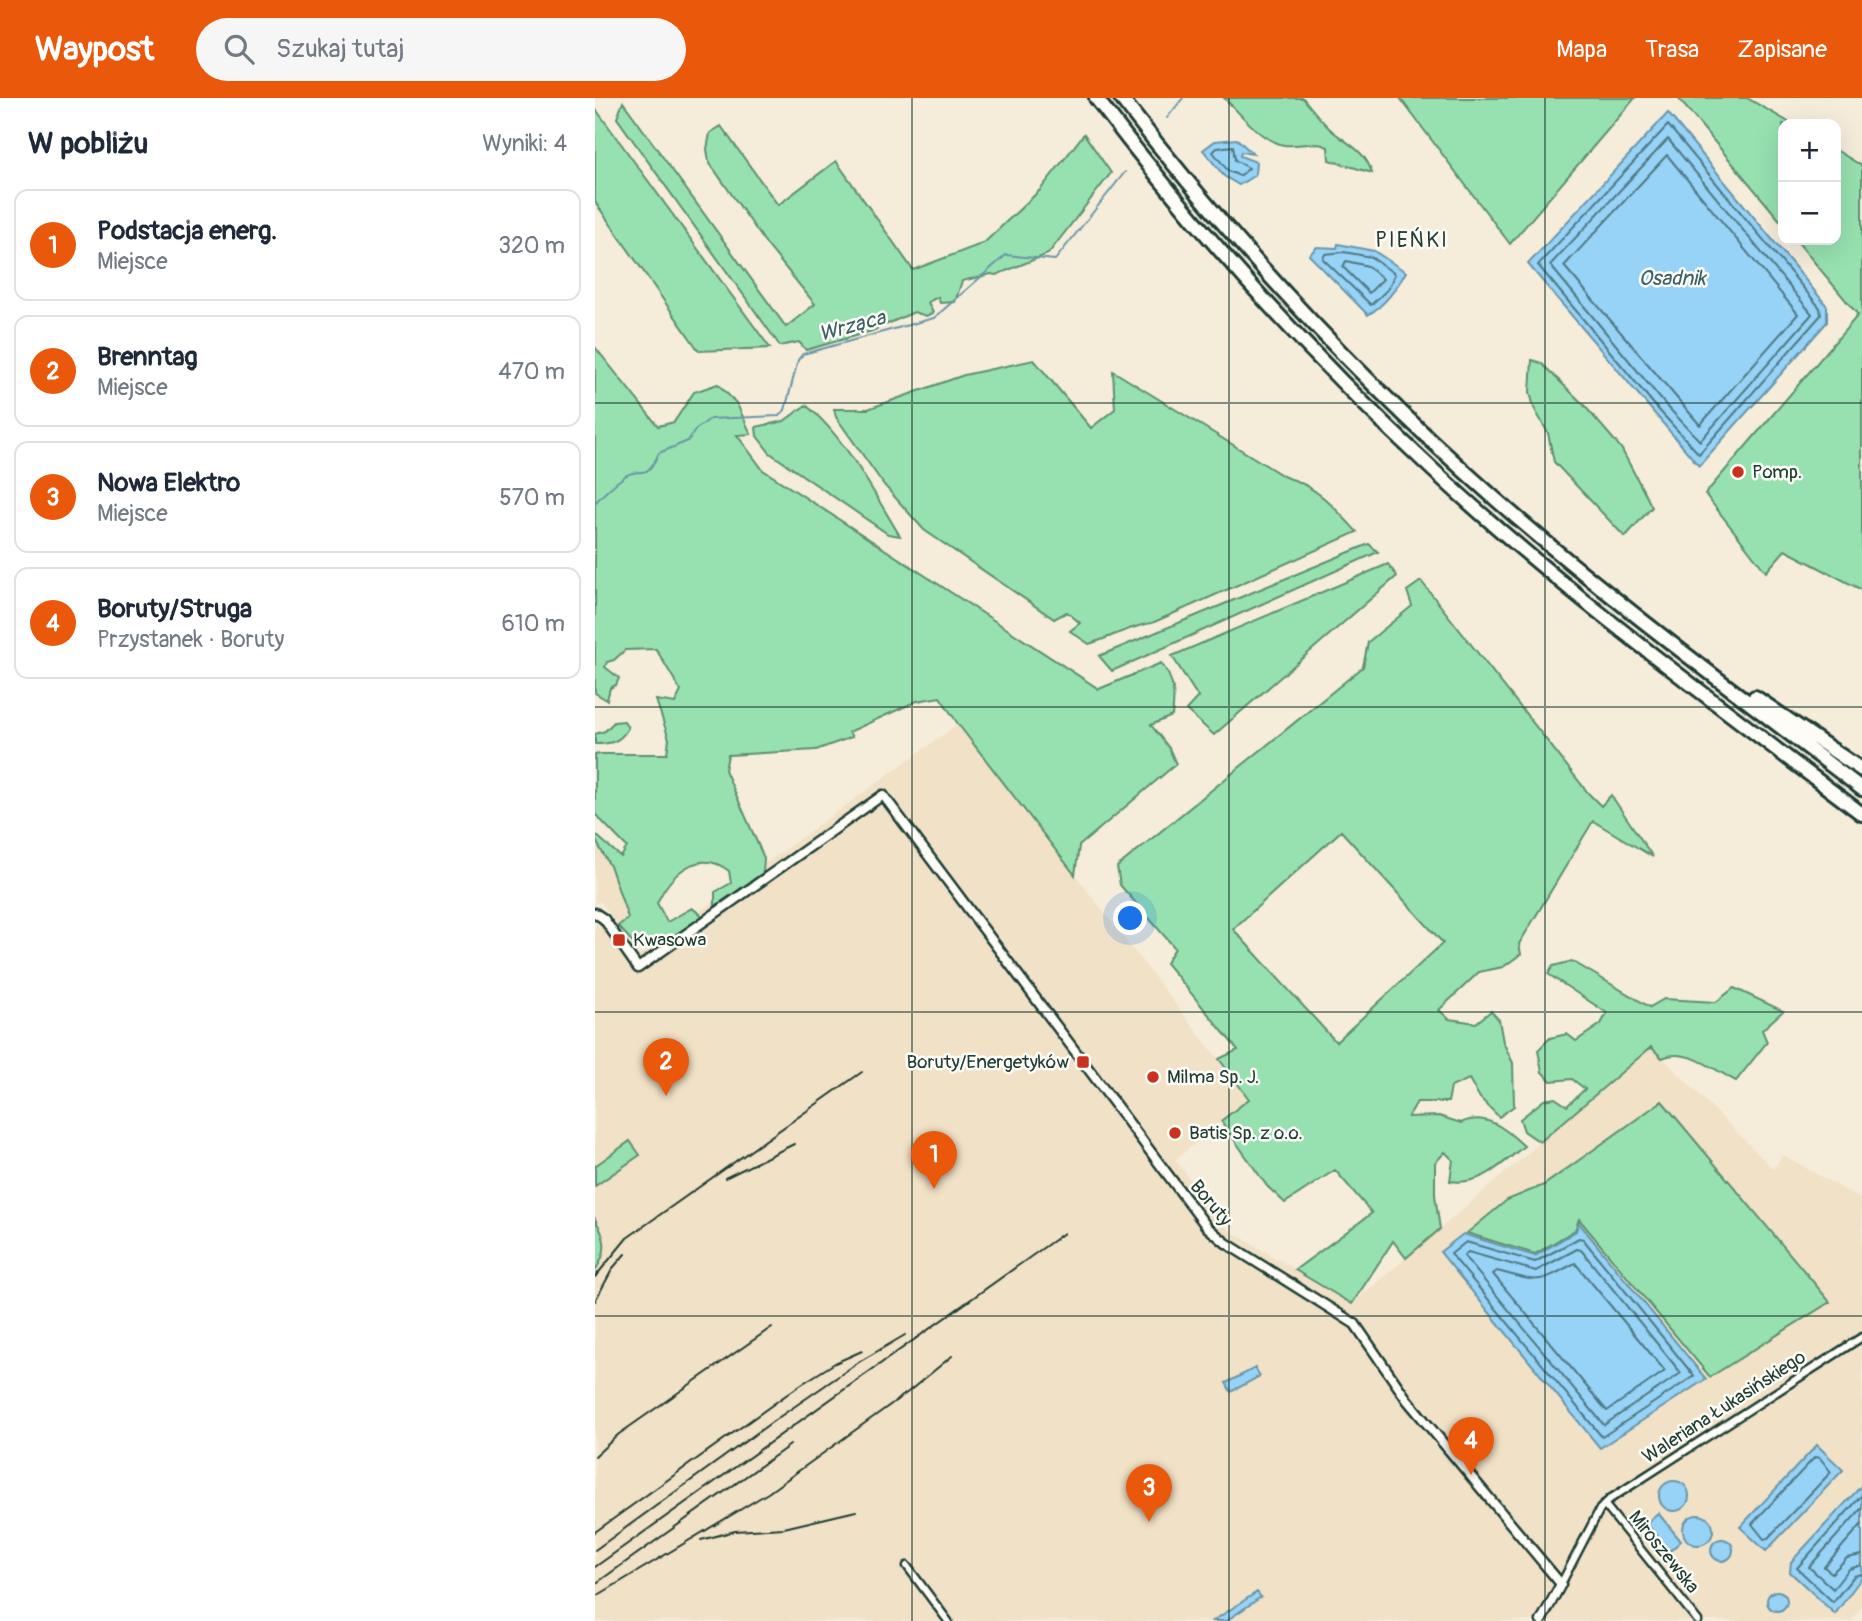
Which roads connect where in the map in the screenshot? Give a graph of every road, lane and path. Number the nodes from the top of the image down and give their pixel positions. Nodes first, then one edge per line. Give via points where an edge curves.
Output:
1 (1096, 98) edge
2 (1121, 98) edge
3 (1674, 645) junction
4 (1862, 770) edge
5 (1862, 789) edge
6 (1862, 814) edge
7 (595, 913) edge
8 (1862, 1337) edge
9 (1604, 1504) junction
10 (907, 1566) dead end
11 (1561, 1584) junction
12 (948, 1621) edge
13 (1541, 1621) edge
14 (1698, 1621) edge

1 - 6 highway via 1242,276 1433,471 1591,606
2 - 3 highway via 1257,262 1388,399 1492,496
3 - 4 highway
3 - 5 highway
7 - 11 street, Boruty via 638,968 883,795 1207,1227 1355,1324 1408,1401
8 - 9 street, Waleriana Łukasińskiego
9 - 11 street
9 - 14 street, Miroszewska
10 - 12 street
11 - 13 street

